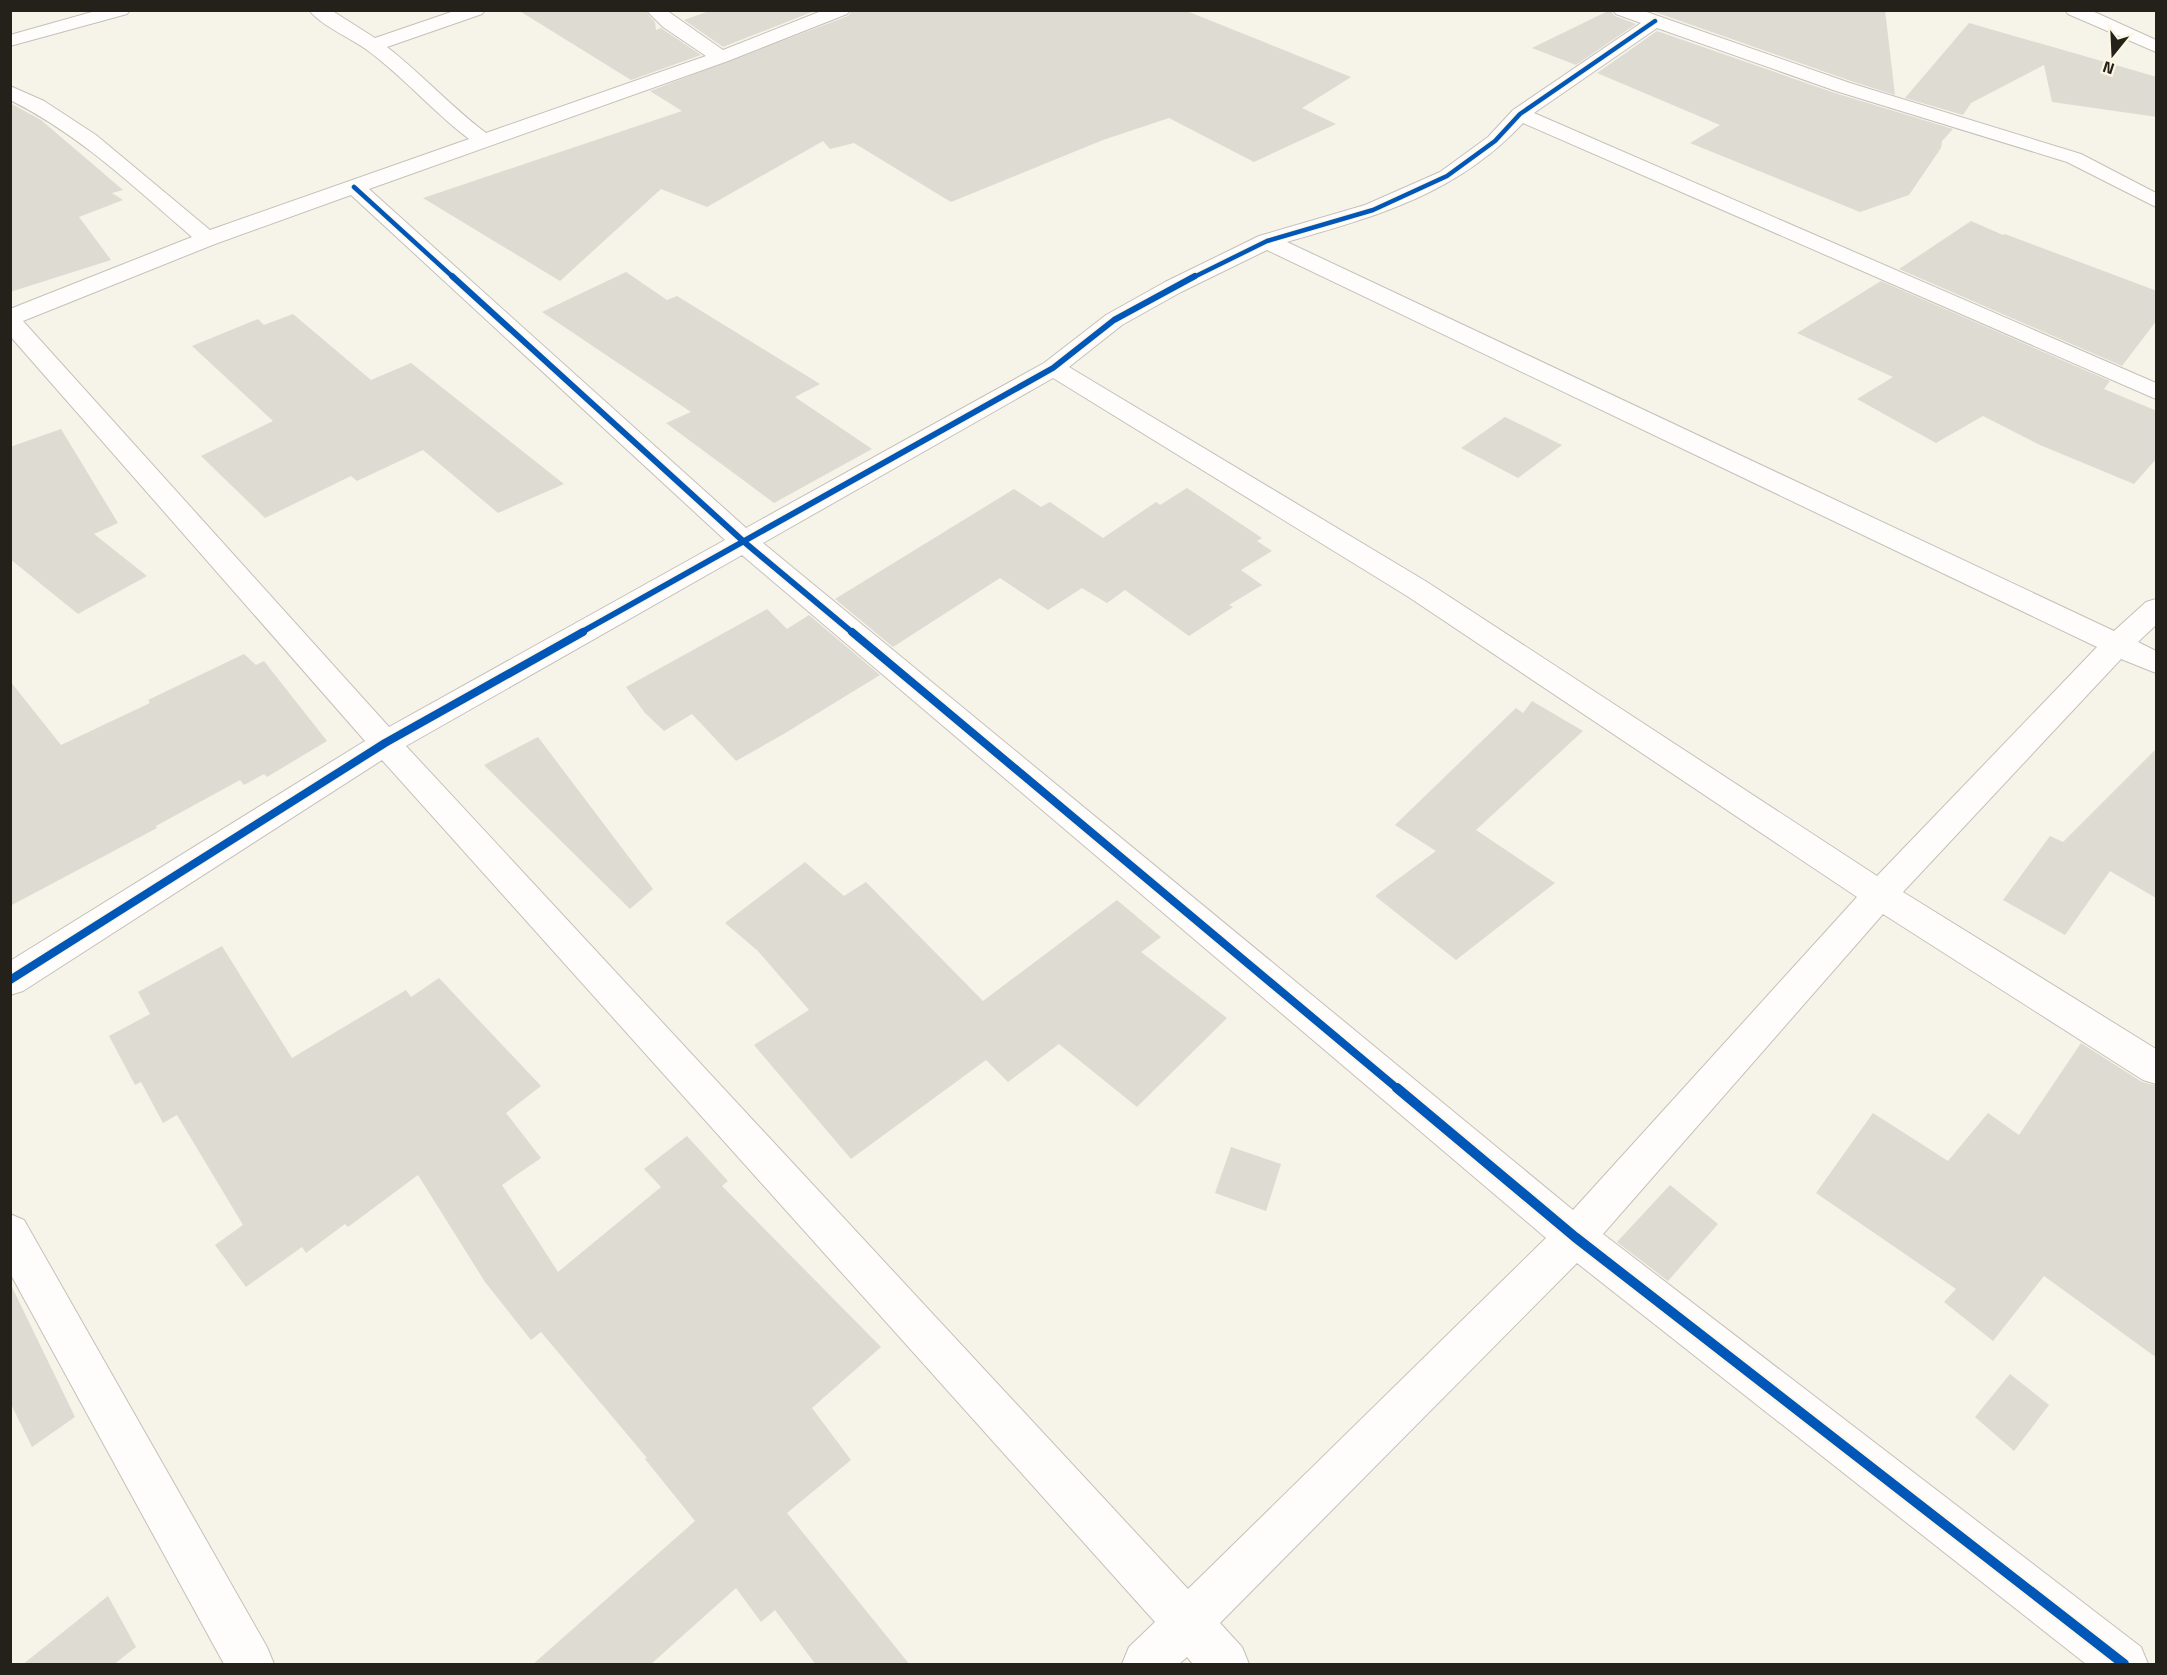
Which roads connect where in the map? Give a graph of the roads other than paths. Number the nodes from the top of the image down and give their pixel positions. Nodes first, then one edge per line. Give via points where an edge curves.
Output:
1 (122, 10) edge
2 (318, 10) edge
3 (476, 10) edge
4 (655, 10) edge
5 (841, 10) edge
6 (1622, 10) edge
7 (2074, 10) edge
8 (2090, 15) edge
9 (1655, 21) junction
10 (10, 41) edge
11 (373, 45) junction
12 (2157, 47) edge
13 (721, 57) junction
14 (10, 92) edge
15 (1520, 114) junction
16 (484, 141) junction
17 (354, 187) junction
18 (2157, 201) edge
19 (207, 238) junction
20 (1267, 241) junction
21 (10, 319) edge
22 (1053, 368) junction
23 (2157, 392) edge
24 (743, 540) junction
25 (2157, 609) edge
26 (2118, 644) junction
27 (2157, 663) edge
28 (385, 743) junction
29 (1880, 895) junction
30 (10, 980) edge
31 (2157, 1068) edge
32 (10, 1233) edge
33 (1575, 1237) junction
34 (1187, 1623) junction
35 (250, 1665) edge
36 (1146, 1665) edge
37 (1224, 1665) edge
38 (2124, 1665) edge

1 - 10 street
2 - 11 street
3 - 11 street
4 - 13 street
5 - 13 street
6 - 9 street
7 - 8 street
8 - 12 street
9 - 15 street
9 - 18 street via 1843,87 2074,158
11 - 16 street via 405,70 448,114
13 - 16 street
14 - 19 street via 75,128
15 - 20 street via 1495,141 1447,176 1373,210
15 - 23 street
16 - 17 street
17 - 19 street
17 - 24 street
19 - 21 street
20 - 22 street via 1114,320
20 - 26 street
21 - 28 street
22 - 24 street
22 - 29 street via 1417,589
24 - 28 street
24 - 33 street
25 - 26 street
26 - 27 street
26 - 29 street
28 - 30 street
28 - 34 street
29 - 31 street
29 - 33 street
32 - 35 street
33 - 34 street
33 - 38 street
34 - 36 street
34 - 37 street

